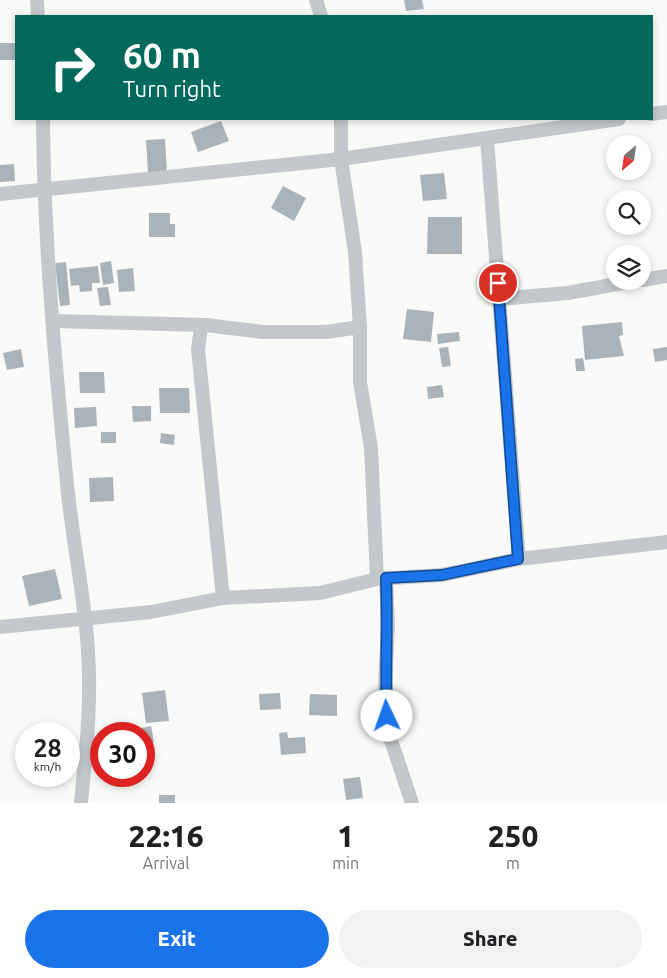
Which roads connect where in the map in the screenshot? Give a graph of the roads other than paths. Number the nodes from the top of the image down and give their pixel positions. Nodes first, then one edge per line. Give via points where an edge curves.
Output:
1 (37, 0) edge
2 (316, 0) edge
3 (38, 15) edge
4 (320, 15) edge
5 (667, 112) edge
6 (653, 114) edge
7 (43, 120) edge
8 (341, 120) edge
9 (612, 120) edge
10 (487, 139) junction
11 (342, 159) junction
12 (44, 188) junction
13 (0, 194) edge
14 (667, 276) edge
15 (651, 279) edge
16 (606, 286) edge
17 (498, 299) junction
18 (54, 321) junction
19 (206, 325) junction
20 (360, 327) junction
21 (667, 542) edge
22 (518, 559) junction
23 (382, 578) junction
24 (223, 598) junction
25 (84, 620) junction
26 (0, 627) edge
27 (81, 803) edge
28 (412, 803) edge

1 - 3 street
2 - 4 street
5 - 6 street
7 - 12 street
8 - 11 street
9 - 10 street
10 - 11 street
10 - 17 street
11 - 12 street
11 - 20 street via 355,252
12 - 13 street
12 - 18 street
14 - 15 street
16 - 17 street
17 - 22 street
18 - 19 street
18 - 25 street via 67,485
19 - 20 street via 263,332 326,332
19 - 24 street via 201,328 198,349
20 - 23 street via 360,382 371,448
21 - 22 street
22 - 23 street via 442,575
23 - 24 street via 320,593
23 - 28 street via 388,625 388,731
24 - 25 street via 151,612
25 - 26 street
25 - 27 street via 89,673

